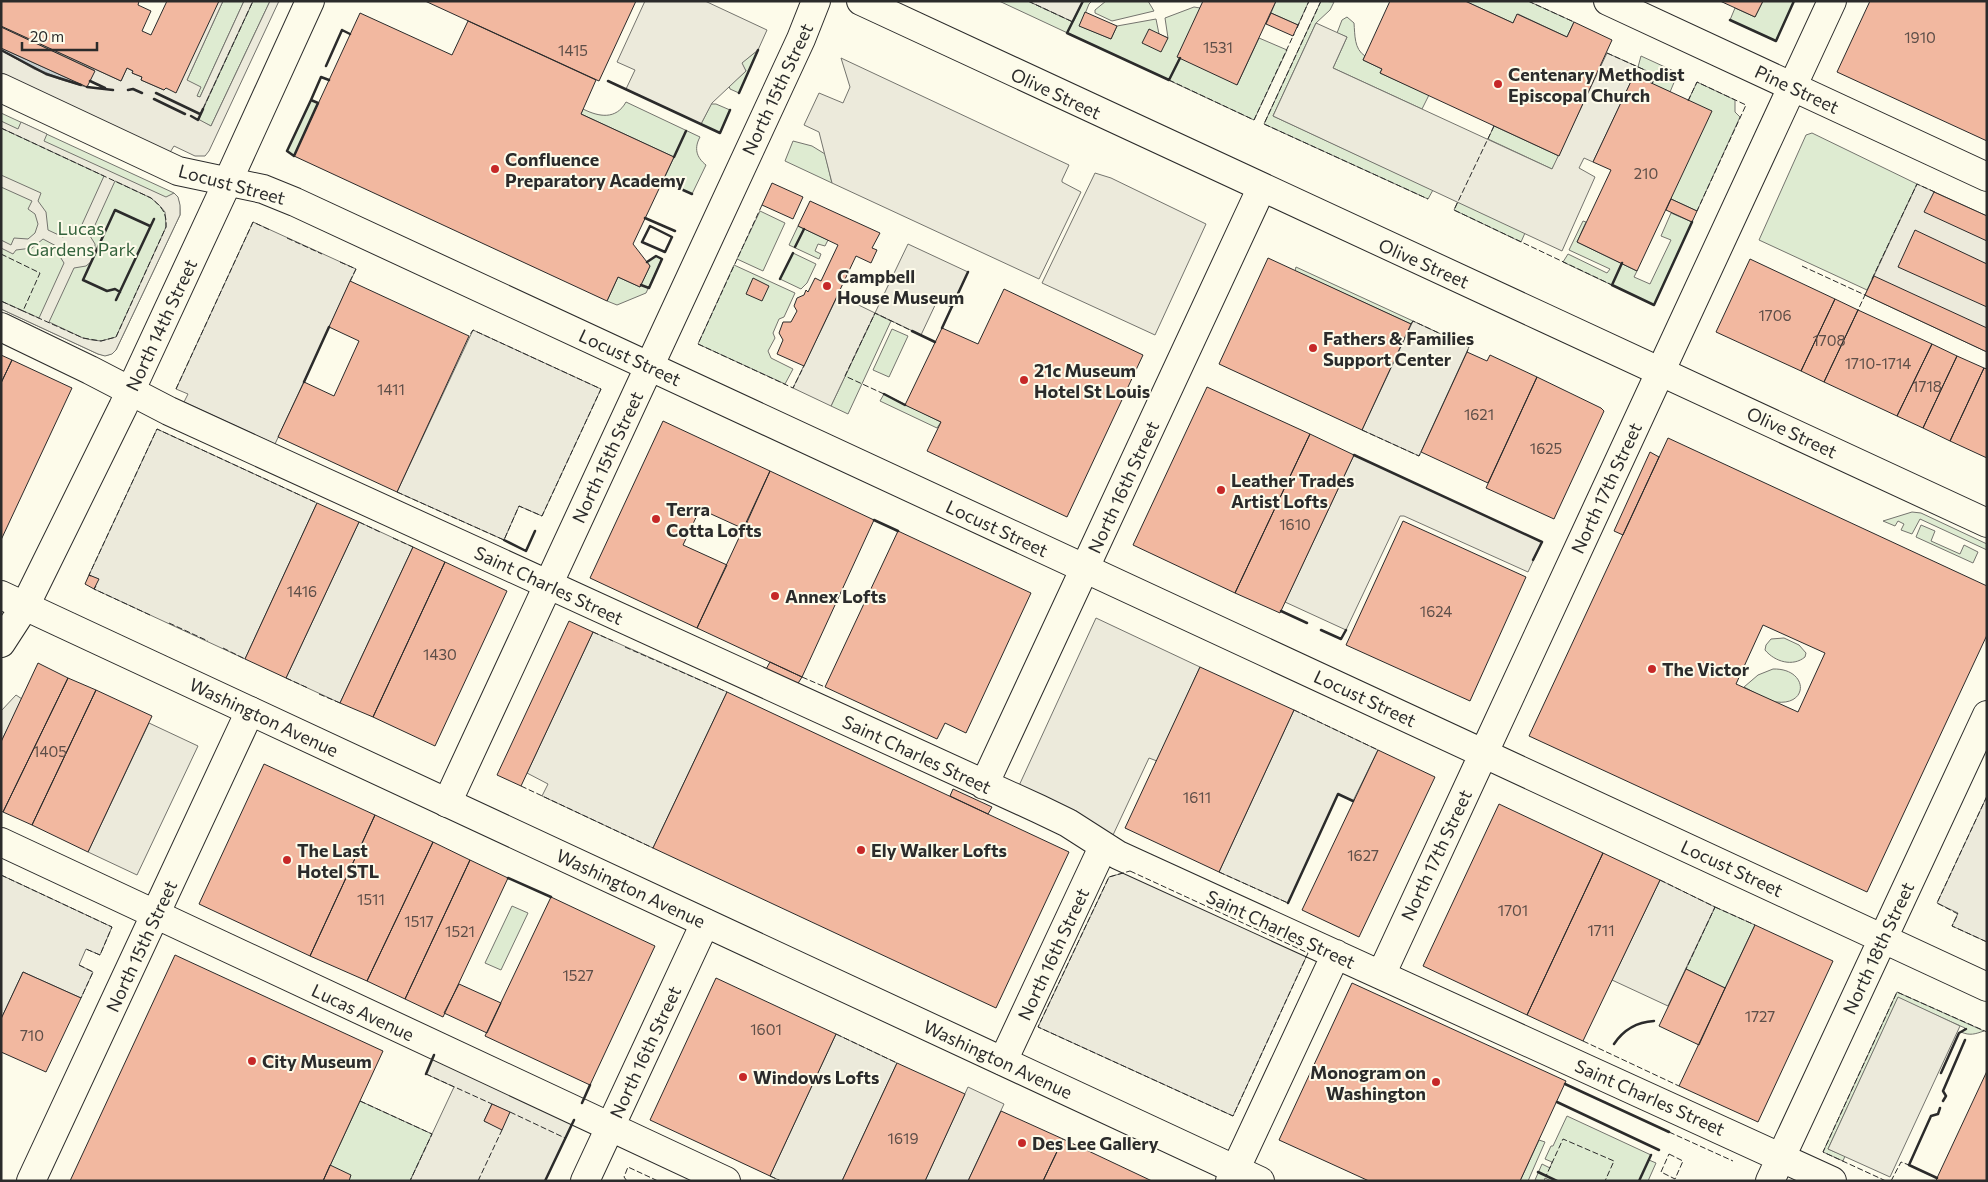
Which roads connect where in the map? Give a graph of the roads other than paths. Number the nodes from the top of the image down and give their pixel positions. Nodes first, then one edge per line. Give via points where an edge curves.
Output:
1 (310, 1) edge
2 (816, 1) edge
3 (862, 1) edge
4 (1608, 1) edge
5 (1832, 1) edge
6 (1793, 87) junction
7 (1, 88) edge
8 (1987, 177) edge
9 (228, 181) junction
10 (1261, 189) junction
11 (1, 328) edge
12 (649, 366) junction
13 (1660, 371) junction
14 (130, 391) junction
15 (1987, 523) edge
16 (1085, 568) junction
17 (548, 584) junction
18 (13, 601) edge
19 (1, 643) edge
20 (250, 711) junction
21 (1987, 715) edge
22 (1483, 753) junction
23 (984, 785) junction
24 (447, 803) junction
25 (1, 842) edge
26 (1103, 846) junction
27 (156, 914) junction
28 (705, 923) junction
29 (1882, 938) junction
30 (1336, 954) junction
31 (1381, 975) junction
32 (1987, 987) edge
33 (1003, 1061) junction
34 (610, 1127) junction
35 (1775, 1169) edge
36 (1233, 1175) edge
37 (31, 1181) edge
38 (585, 1181) edge
39 (726, 1181) edge
40 (1260, 1181) edge
41 (1832, 1181) edge

1 - 9 street, North 14th Street
2 - 12 street, North 15th Street
3 - 10 street, Olive Street
4 - 6 street, Pine Street
5 - 6 street, North 17th Street
6 - 8 street, Pine Street
6 - 13 street, North 17th Street
7 - 9 street, Locust Street via 178,171
9 - 12 street, Locust Street via 263,189 294,202
9 - 14 street, North 14th Street
10 - 13 street, Olive Street
10 - 16 street, North 16th Street
11 - 14 street, Saint Charles Street
12 - 16 street, Locust Street
12 - 17 street, North 15th Street
13 - 15 street, Olive Street
13 - 22 street, North 17th Street
14 - 17 street, Saint Charles Street
14 - 18 street, North 14th Street
16 - 22 street, Locust Street
16 - 23 street, North 16th Street
17 - 23 street, Saint Charles Street
17 - 24 street, North 15th Street
18 - 19 street, North 14th Street
18 - 20 street, Washington Avenue
20 - 24 street, Washington Avenue
20 - 27 street, North 15th Street
21 - 29 street, North 18th Street
22 - 29 street, Locust Street
22 - 31 street, North 17th Street
23 - 26 street, Saint Charles Street via 1068,823
24 - 28 street, Washington Avenue
25 - 27 street, Lucas Avenue
26 - 30 street, Saint Charles Street
26 - 33 street, North 16th Street
27 - 34 street, Lucas Avenue
27 - 37 street, North 15th Street
28 - 33 street, Washington Avenue
28 - 34 street, North 16th Street
29 - 32 street, Locust Street
29 - 35 street, North 18th Street
30 - 31 street, Saint Charles Street
30 - 36 street
31 - 35 street, Saint Charles Street
33 - 36 street, Washington Avenue
34 - 38 street, North 16th Street
34 - 39 street, Lucas Avenue
35 - 41 street, Saint Charles Street
36 - 40 street, Washington Avenue

